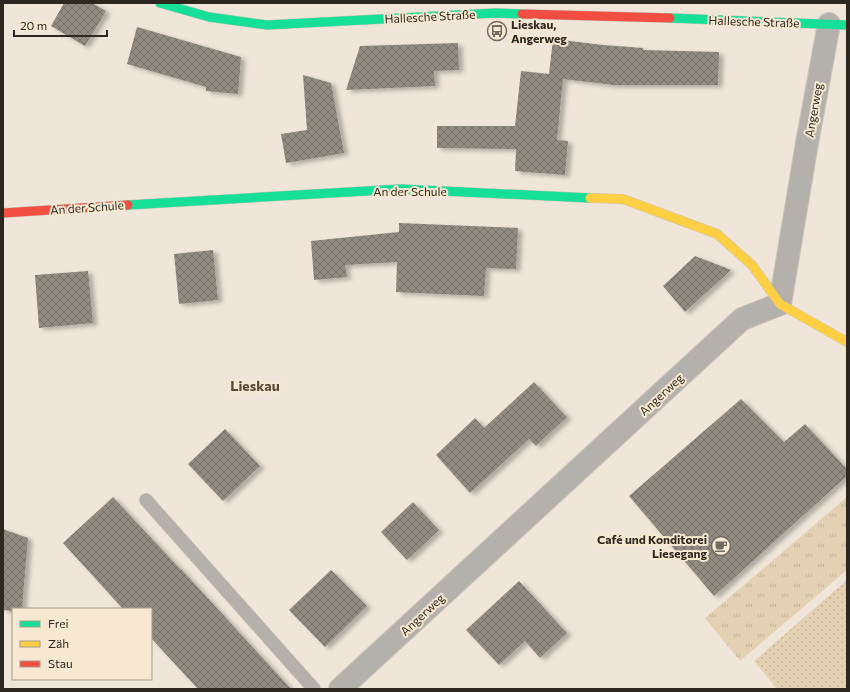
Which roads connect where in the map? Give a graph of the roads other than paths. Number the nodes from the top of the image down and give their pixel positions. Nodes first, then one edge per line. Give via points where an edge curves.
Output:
1 (160, 3) edge
2 (838, 24) edge
3 (3, 213) edge
4 (780, 304) junction
5 (847, 342) edge
6 (146, 500) dead end
7 (314, 689) edge
8 (340, 689) edge

1 - 2 street, Hallesche Straße via 209,17 267,25 496,13
2 - 4 street, Angerweg via 808,136
3 - 4 street, An der Schule via 401,189 623,199 716,234 752,265
4 - 5 street
4 - 8 street, Angerweg via 742,319
6 - 7 lane

